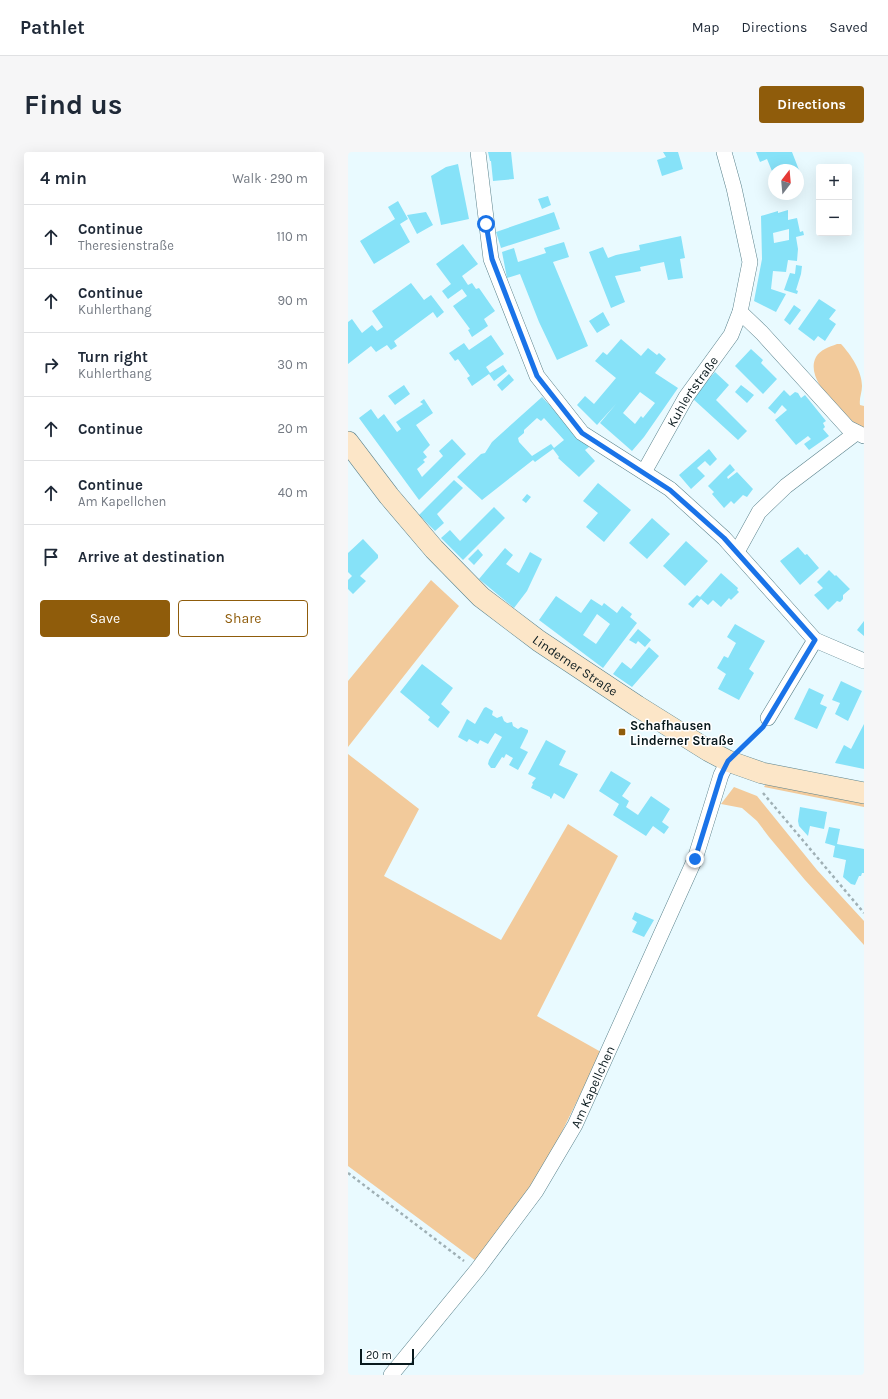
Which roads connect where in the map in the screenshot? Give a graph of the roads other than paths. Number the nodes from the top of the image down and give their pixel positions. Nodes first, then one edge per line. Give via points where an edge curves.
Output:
1 (478, 152) edge
2 (724, 152) edge
3 (740, 312) junction
4 (860, 434) edge
5 (348, 442) edge
6 (644, 472) junction
7 (736, 552) junction
8 (815, 640) junction
9 (864, 661) edge
10 (768, 718) road end
11 (728, 761) junction
12 (864, 793) edge
13 (391, 1375) edge

1 - 6 street via 492,259 537,376 582,433
2 - 3 street, Kuhlertstraße via 750,262
3 - 4 street via 848,428
3 - 6 street, Kuhlertstraße via 731,335 686,397
4 - 7 street via 786,486 759,512
5 - 11 main road, Linderner Straße via 434,549 481,597 539,641 637,706
6 - 7 street via 670,490
7 - 8 street
8 - 9 street
8 - 10 street
11 - 12 main road, Linderner Straße via 762,773
11 - 13 street, Am Kapellchen via 721,775 695,859 575,1125 536,1191 478,1270

